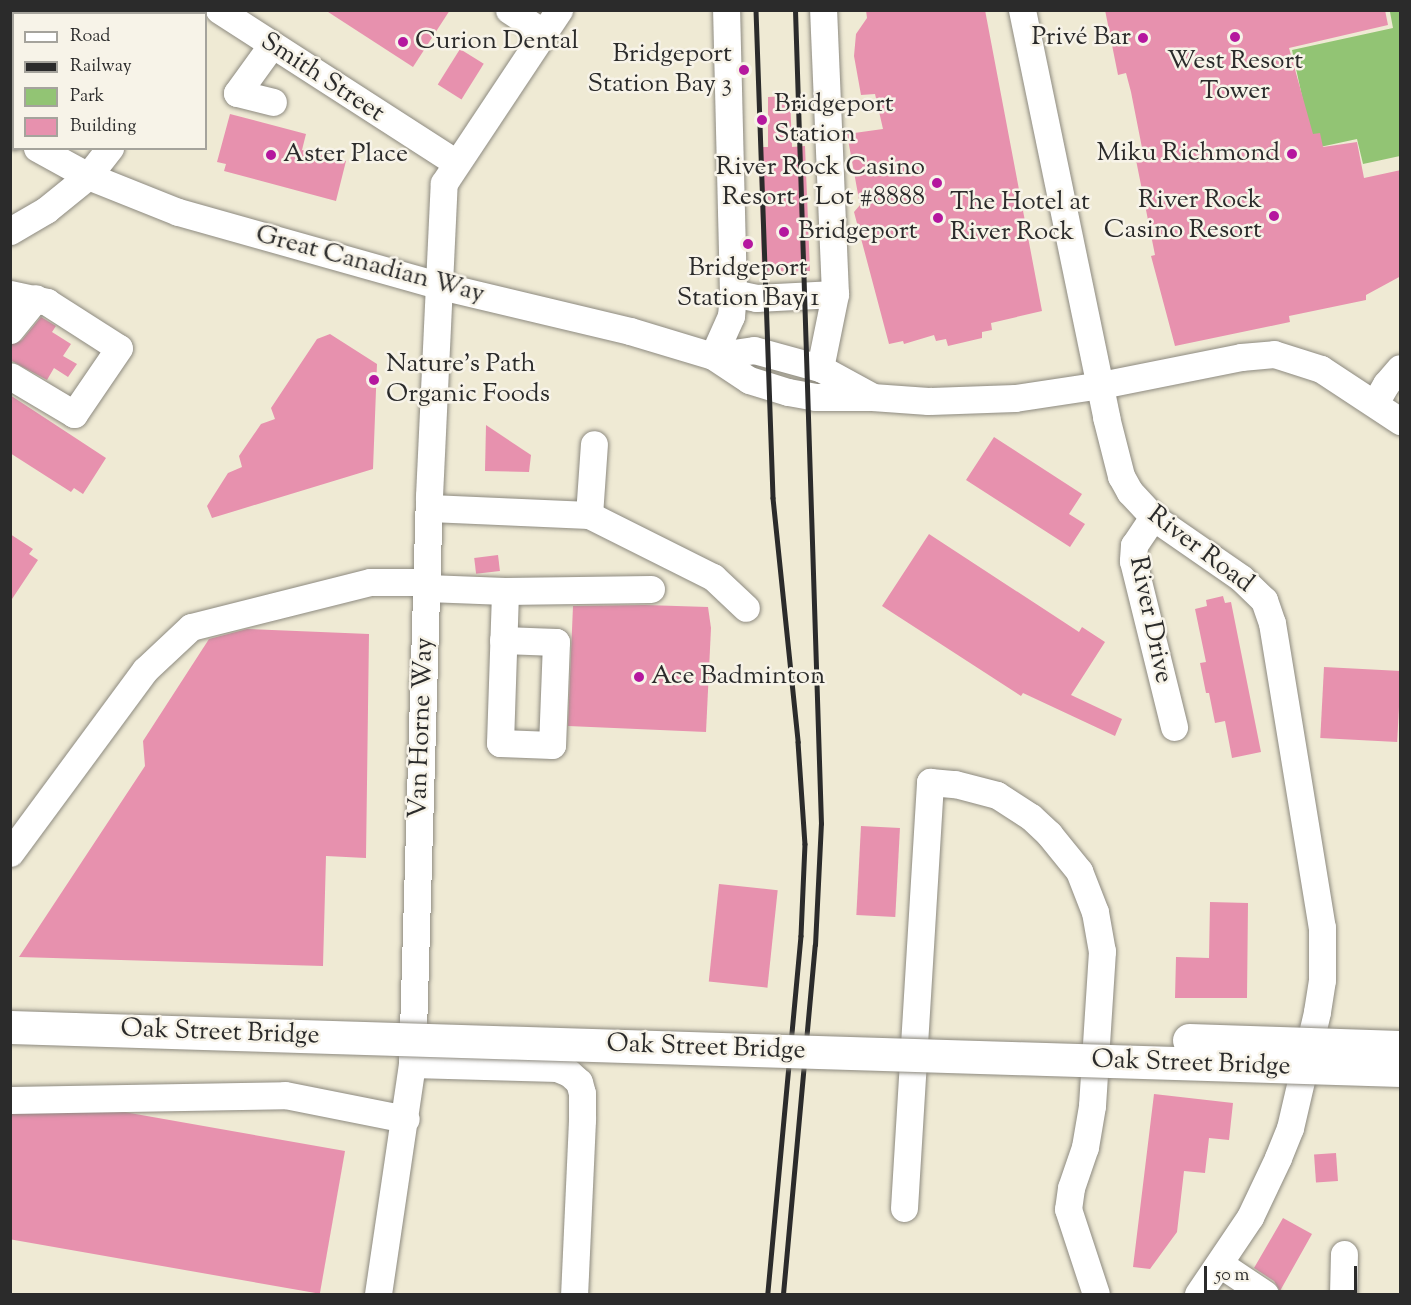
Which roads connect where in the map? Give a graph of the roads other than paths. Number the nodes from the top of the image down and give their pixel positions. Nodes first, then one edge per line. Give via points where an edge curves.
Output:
1 (219, 10) edge
2 (509, 10) edge
3 (559, 10) edge
4 (726, 10) edge
5 (823, 10) edge
6 (1022, 10) edge
7 (544, 33) junction
8 (271, 46) junction
9 (273, 102) dead end
10 (41, 150) edge
11 (108, 150) edge
12 (456, 163) junction
13 (88, 176) junction
14 (10, 231) edge
15 (437, 285) junction
16 (733, 293) junction
17 (835, 294) junction
18 (23, 296) edge
19 (10, 330) edge
20 (712, 356) junction
21 (820, 368) junction
22 (1401, 368) edge
23 (10, 376) edge
24 (1101, 385) junction
25 (872, 397) junction
26 (1375, 404) junction
27 (1401, 421) edge
28 (594, 444) dead end
29 (430, 508) junction
30 (589, 515) junction
31 (1153, 517) junction
32 (427, 585) junction
33 (651, 589) dead end
34 (505, 591) junction
35 (746, 608) dead end
36 (504, 640) dead end
37 (1174, 727) dead end
38 (10, 853) edge
39 (10, 1005) edge
40 (10, 1027) edge
41 (1401, 1047) edge
42 (412, 1065) junction
43 (1401, 1070) edge
44 (10, 1100) edge
45 (406, 1119) junction
46 (904, 1208) dead end
47 (1344, 1254) dead end
48 (1220, 1264) junction
49 (1259, 1293) edge
50 (378, 1294) edge
51 (574, 1294) edge
52 (1095, 1294) edge
53 (1198, 1294) edge
54 (1343, 1294) edge

1 - 8 street, Smith Street
2 - 7 street
3 - 7 street, Van Horne Way
4 - 16 street
5 - 17 street
6 - 24 street, River Road
7 - 12 street, Van Horne Way
8 - 9 street via 237,93
8 - 12 street, Smith Street
10 - 13 street, Great Canadian Way
11 - 13 street
12 - 15 street, Van Horne Way via 444,183
13 - 14 street via 46,210
13 - 15 street, Great Canadian Way via 185,214
15 - 20 street, Great Canadian Way via 630,331
15 - 29 street, Van Horne Way
16 - 17 street via 756,298
16 - 20 street via 731,316
17 - 21 street
18 - 19 street
18 - 23 street via 119,348 74,414
20 - 21 street, Great Canadian Way via 754,350
20 - 25 street, Great Canadian Way via 749,380 788,392 815,397
21 - 25 street, Great Canadian Way
22 - 26 street
24 - 25 street, Great Canadian Way via 966,401
24 - 26 street, Great Canadian Way via 1222,360 1274,354 1321,369
24 - 31 street, River Road via 1121,477
26 - 27 street, Great Canadian Way
28 - 30 street
29 - 30 street
29 - 32 street, Van Horne Way
30 - 35 street via 713,577
31 - 37 street, River Drive via 1134,545 1133,561
31 - 48 street, River Road via 1254,588 1264,600 1272,623 1322,927 1322,980 1290,1128 1250,1216
32 - 34 street
32 - 38 street via 370,582 191,627 145,670
32 - 42 street, Van Horne Way
33 - 34 street
34 - 36 street
39 - 41 highway, Oak Street Bridge, bridge
40 - 43 highway, Oak Street Bridge, bridge
42 - 45 street, Van Horne Way
42 - 51 street via 557,1068 579,1082 582,1120
44 - 45 street via 285,1095
45 - 50 street, Van Horne Way
46 - 52 street via 930,782 955,784 997,795 1031,817 1078,871 1095,912 1102,951 1092,1106 1068,1209
47 - 54 street
48 - 49 street
48 - 53 street

